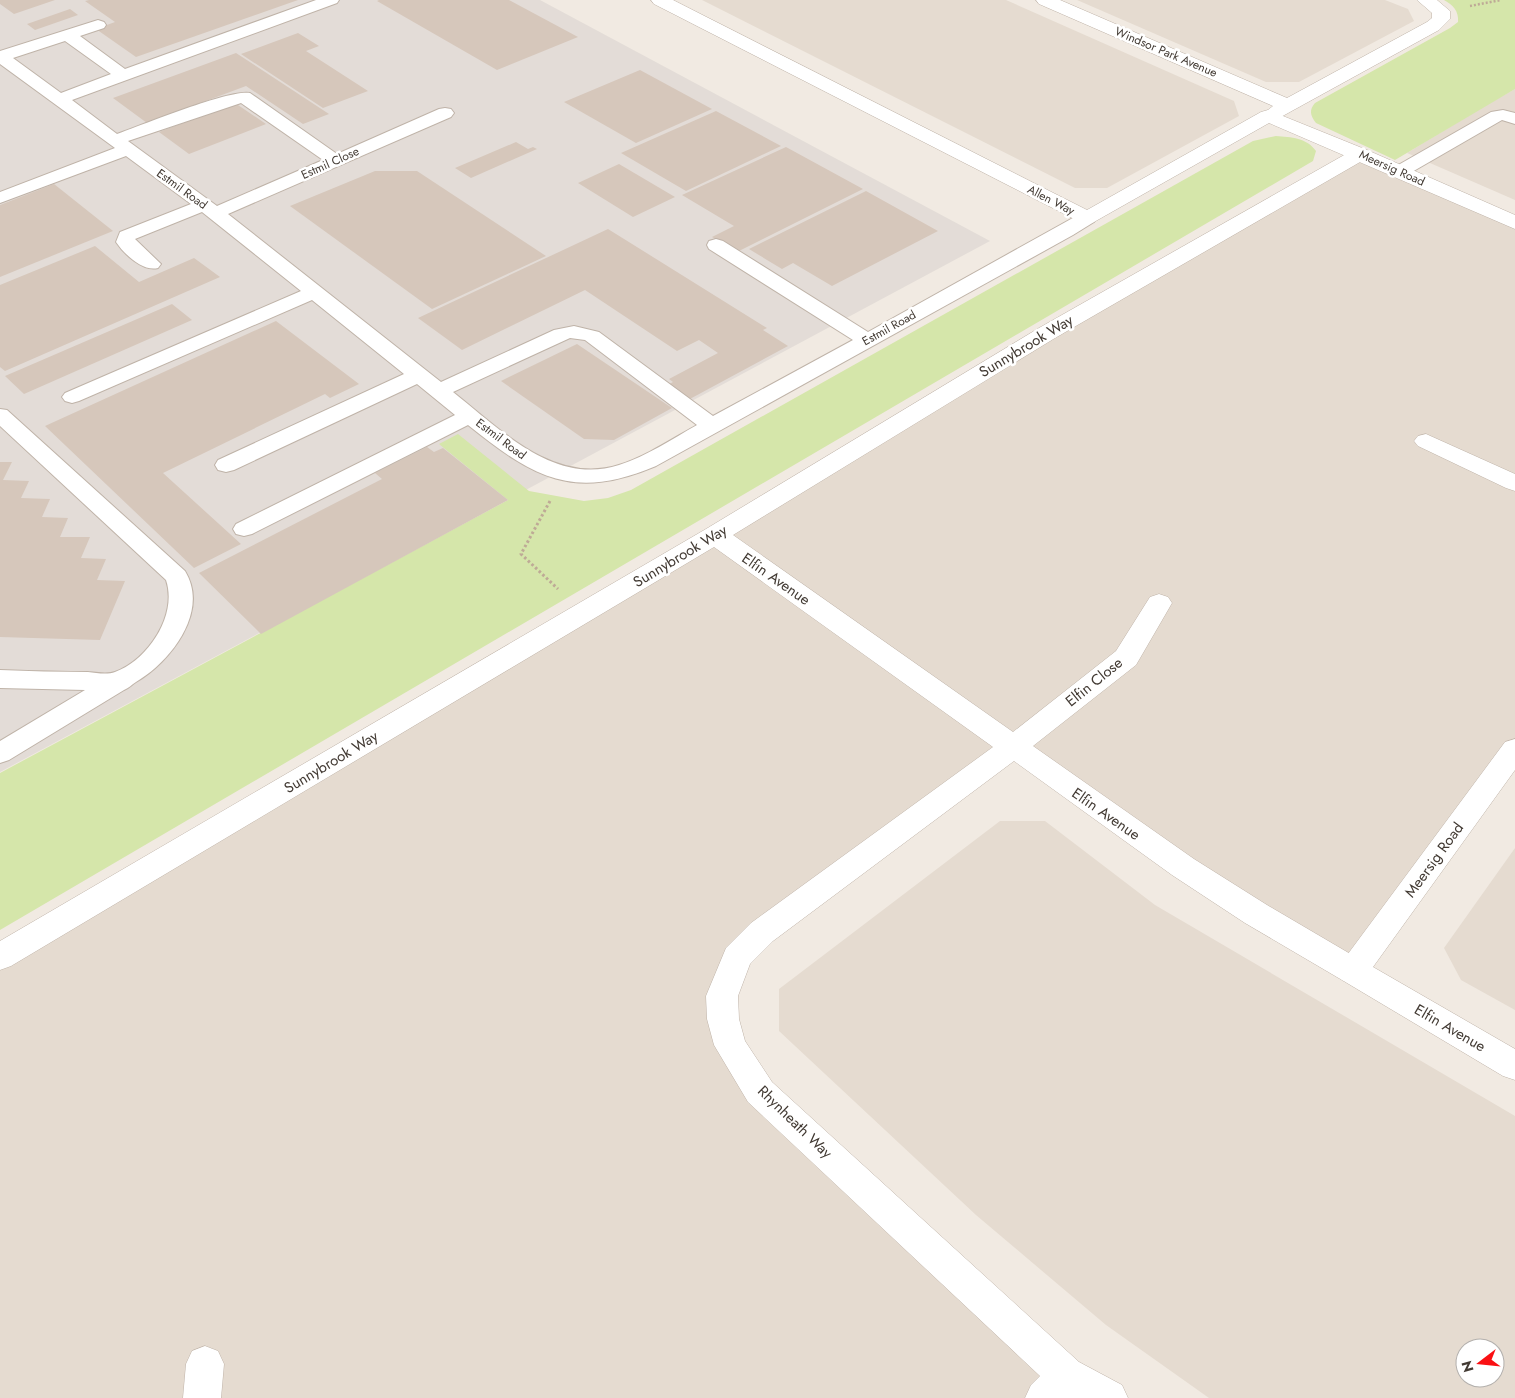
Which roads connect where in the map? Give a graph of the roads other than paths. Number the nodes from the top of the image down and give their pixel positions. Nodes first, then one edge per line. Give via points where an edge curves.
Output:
1 (332, 0) edge
2 (660, 0) edge
3 (1046, 0) edge
4 (1427, 1) edge
5 (98, 25) dead end
6 (68, 35) junction
7 (0, 56) edge
8 (124, 76) junction
9 (59, 99) junction
10 (1287, 105) junction
11 (446, 113) dead end
12 (1268, 116) junction
13 (1515, 120) edge
14 (122, 145) junction
15 (1360, 154) junction
16 (336, 161) junction
17 (1399, 172) junction
18 (0, 198) edge
19 (210, 209) junction
20 (1086, 218) junction
21 (1515, 223) edge
22 (716, 245) dead end
23 (151, 264) dead end
24 (315, 292) junction
25 (868, 340) junction
26 (419, 375) junction
27 (439, 391) junction
28 (72, 397) dead end
29 (0, 415) edge
30 (470, 416) junction
31 (712, 426) junction
32 (1426, 441) dead end
33 (226, 465) dead end
34 (1515, 483) edge
35 (244, 529) dead end
36 (715, 535) junction
37 (1159, 603) dead end
38 (0, 679) edge
39 (121, 682) junction
40 (1013, 747) junction
41 (1515, 749) edge
42 (0, 753) edge
43 (0, 958) edge
44 (1353, 971) junction
45 (1515, 1066) edge
46 (1055, 1387) edge
47 (1109, 1398) edge

1 - 8 lane
2 - 20 street, Allen Way
3 - 10 street, Windsor Park Avenue
4 - 10 street, Allen Way via 1441,12 1441,19 1433,26
5 - 6 lane
6 - 7 lane
6 - 8 lane
7 - 9 lane, Estmil Road
8 - 9 lane
9 - 14 lane, Estmil Road
10 - 12 street, Allen Way
11 - 16 lane, Estmil Close
12 - 15 street, Meersig Road
12 - 20 street, Allen Way
13 - 17 lane via 1497,116
14 - 16 lane via 223,102 244,97
14 - 18 lane
14 - 19 lane, Estmil Road
15 - 17 street, Meersig Road
15 - 36 street, Sunnybrook Way via 1046,333
16 - 19 lane, Estmil Close
17 - 21 street, Meersig Road
19 - 23 lane, Estmil Close via 127,236 125,242
19 - 24 lane, Estmil Road
20 - 25 lane, Estmil Road
22 - 25 lane
24 - 26 lane, Estmil Road
24 - 28 lane
25 - 31 lane, Estmil Road
26 - 27 lane, Estmil Road
26 - 33 lane
27 - 30 lane, Estmil Road
27 - 31 lane via 556,336 581,331
29 - 39 lane via 177,577 182,592 178,616 167,642 141,668
30 - 31 lane, Estmil Road via 514,451 542,467 565,474 589,476 622,472
30 - 35 lane
32 - 34 street
36 - 40 street, Elfin Avenue
36 - 43 street, Sunnybrook Way
37 - 40 street, Elfin Close via 1126,658
38 - 39 lane
39 - 42 lane
40 - 44 street, Elfin Avenue via 1183,868
40 - 46 street, Rhynheath Way via 762,932 737,957 722,996 730,1045 760,1092
41 - 44 street, Meersig Road
44 - 45 street, Elfin Avenue
46 - 47 street, Rhynheath Way

